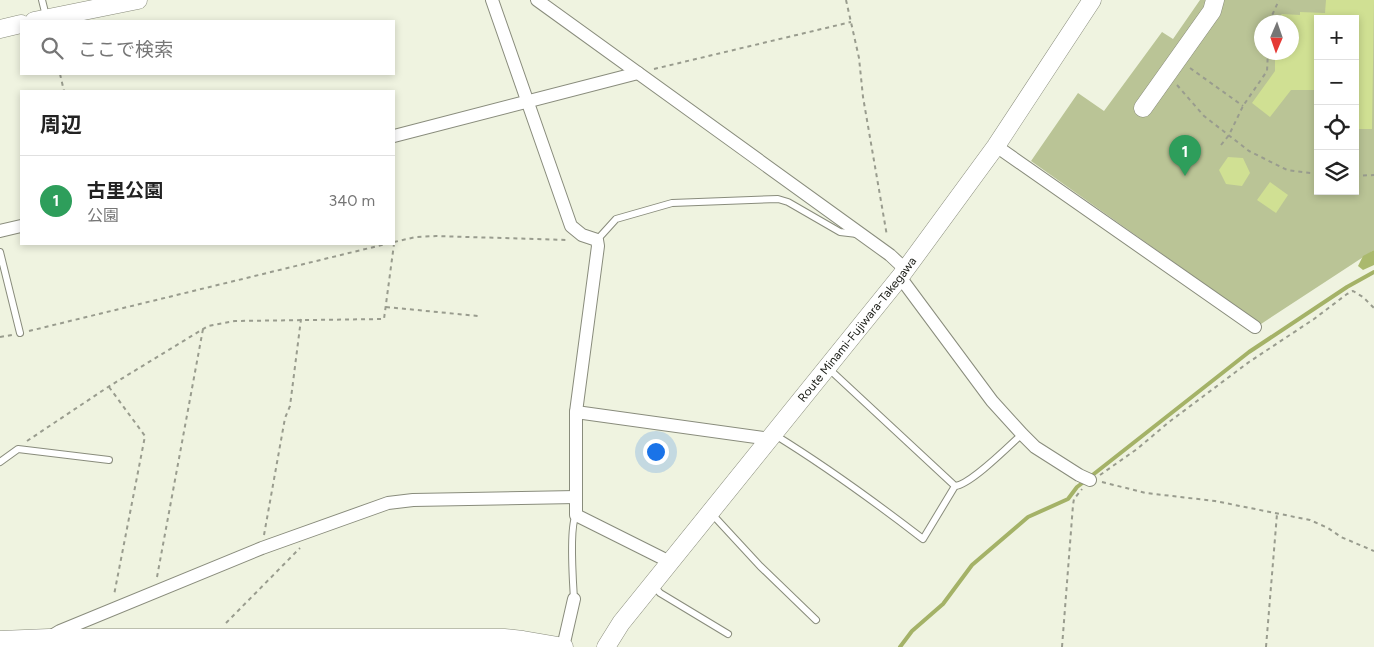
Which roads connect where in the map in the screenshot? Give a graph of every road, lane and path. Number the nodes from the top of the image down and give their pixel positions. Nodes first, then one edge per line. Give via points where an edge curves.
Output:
1 (42, 0) edge
2 (138, 0) edge
3 (492, 0) edge
4 (537, 0) edge
5 (846, 0) edge
6 (1092, 0) edge
7 (1214, 0) edge
8 (1279, 0) edge
9 (1272, 15) edge
10 (39, 17) edge
11 (851, 22) junction
12 (20, 24) edge
13 (0, 29) edge
14 (1268, 60) edge
15 (1186, 65) dead end
16 (638, 73) junction
17 (60, 75) edge
18 (1174, 82) dead end
19 (64, 90) edge
20 (529, 102) junction
21 (1243, 106) junction
22 (1143, 108) dead end
23 (1229, 135) junction
24 (395, 136) edge
25 (1221, 145) dead end
26 (996, 146) junction
27 (1314, 173) edge
28 (1374, 174) edge
29 (1359, 176) edge
30 (20, 226) edge
31 (0, 231) edge
32 (860, 235) junction
33 (582, 236) junction
34 (597, 240) junction
35 (395, 243) edge
36 (382, 245) edge
37 (394, 245) edge
38 (0, 252) edge
39 (890, 255) junction
40 (903, 273) junction
41 (386, 307) junction
42 (1374, 308) edge
43 (478, 316) dead end
44 (301, 319) junction
45 (1255, 327) dead end
46 (203, 329) junction
47 (20, 333) junction
48 (0, 338) edge
49 (828, 367) junction
50 (108, 387) junction
51 (576, 412) junction
52 (1022, 434) junction
53 (772, 437) junction
54 (18, 449) junction
55 (109, 460) dead end
56 (0, 462) edge
57 (1086, 479) joint
58 (955, 486) junction
59 (576, 497) junction
60 (710, 512) junction
61 (1277, 514) junction
62 (576, 515) junction
63 (262, 548) junction
64 (300, 548) dead end
65 (1374, 551) edge
66 (670, 562) junction
67 (652, 584) junction
68 (155, 591) junction
69 (574, 599) joint
70 (110, 610) junction
71 (816, 620) dead end
72 (728, 634) dead end
73 (48, 638) junction
74 (0, 640) edge
75 (217, 643) edge
76 (314, 643) edge
77 (466, 643) edge
78 (610, 645) edge
79 (563, 647) edge
80 (1062, 647) edge
81 (1266, 647) edge

1 - 10 lane
2 - 10 street
3 - 20 street
4 - 16 street
5 - 11 path
6 - 26 street, Route Minami-Fujiwara-Takegawa
7 - 22 street via 1212,10
8 - 9 path
11 - 16 path
11 - 39 path
12 - 13 street
14 - 21 path via 1267,71
15 - 21 path
16 - 20 street
16 - 32 street
17 - 19 path
18 - 23 path via 1204,116
20 - 24 street
20 - 33 street via 571,226
21 - 23 path
23 - 25 path
23 - 27 path via 1249,151 1287,170
26 - 40 street, Route Minami-Fujiwara-Takegawa
26 - 45 street
28 - 29 path
30 - 31 street
32 - 34 lane via 840,232 788,202 778,200 672,203 616,219
32 - 39 street
33 - 34 street
33 - 35 path via 575,240 436,236
34 - 51 street via 597,262
36 - 47 path
37 - 41 path
38 - 47 lane
39 - 40 street
40 - 49 street, Route Minami-Fujiwara-Takegawa
40 - 52 street via 992,401
41 - 43 path
41 - 44 path via 384,319
42 - 61 path via 1353,291 1347,294 1235,372 1094,480 1146,493 1215,501
44 - 46 path via 235,320
44 - 63 path via 290,406 285,418
46 - 50 path
46 - 68 path
47 - 48 path
49 - 53 street, Route Minami-Fujiwara-Takegawa
49 - 58 lane
50 - 54 path
50 - 70 path via 145,436
51 - 53 street
51 - 59 street
52 - 57 street via 1035,447
52 - 58 lane via 970,480
53 - 58 lane via 822,464 923,539
53 - 60 street, Route Minami-Fujiwara-Takegawa
54 - 55 lane
54 - 56 lane
57 - 80 path via 1073,505
59 - 62 street
59 - 63 street via 388,503
60 - 66 street, Route Minami-Fujiwara-Takegawa
60 - 71 lane
61 - 65 path via 1310,520
61 - 81 path
62 - 66 street
62 - 69 lane
63 - 68 street
64 - 75 path via 224,625
66 - 67 street, Route Minami-Fujiwara-Takegawa
67 - 72 lane via 660,593
67 - 78 street, Route Minami-Fujiwara-Takegawa via 621,623
68 - 70 street
69 - 79 street
70 - 73 street
73 - 74 street
73 - 75 street
75 - 76 street
76 - 77 street
77 - 79 street via 514,638

